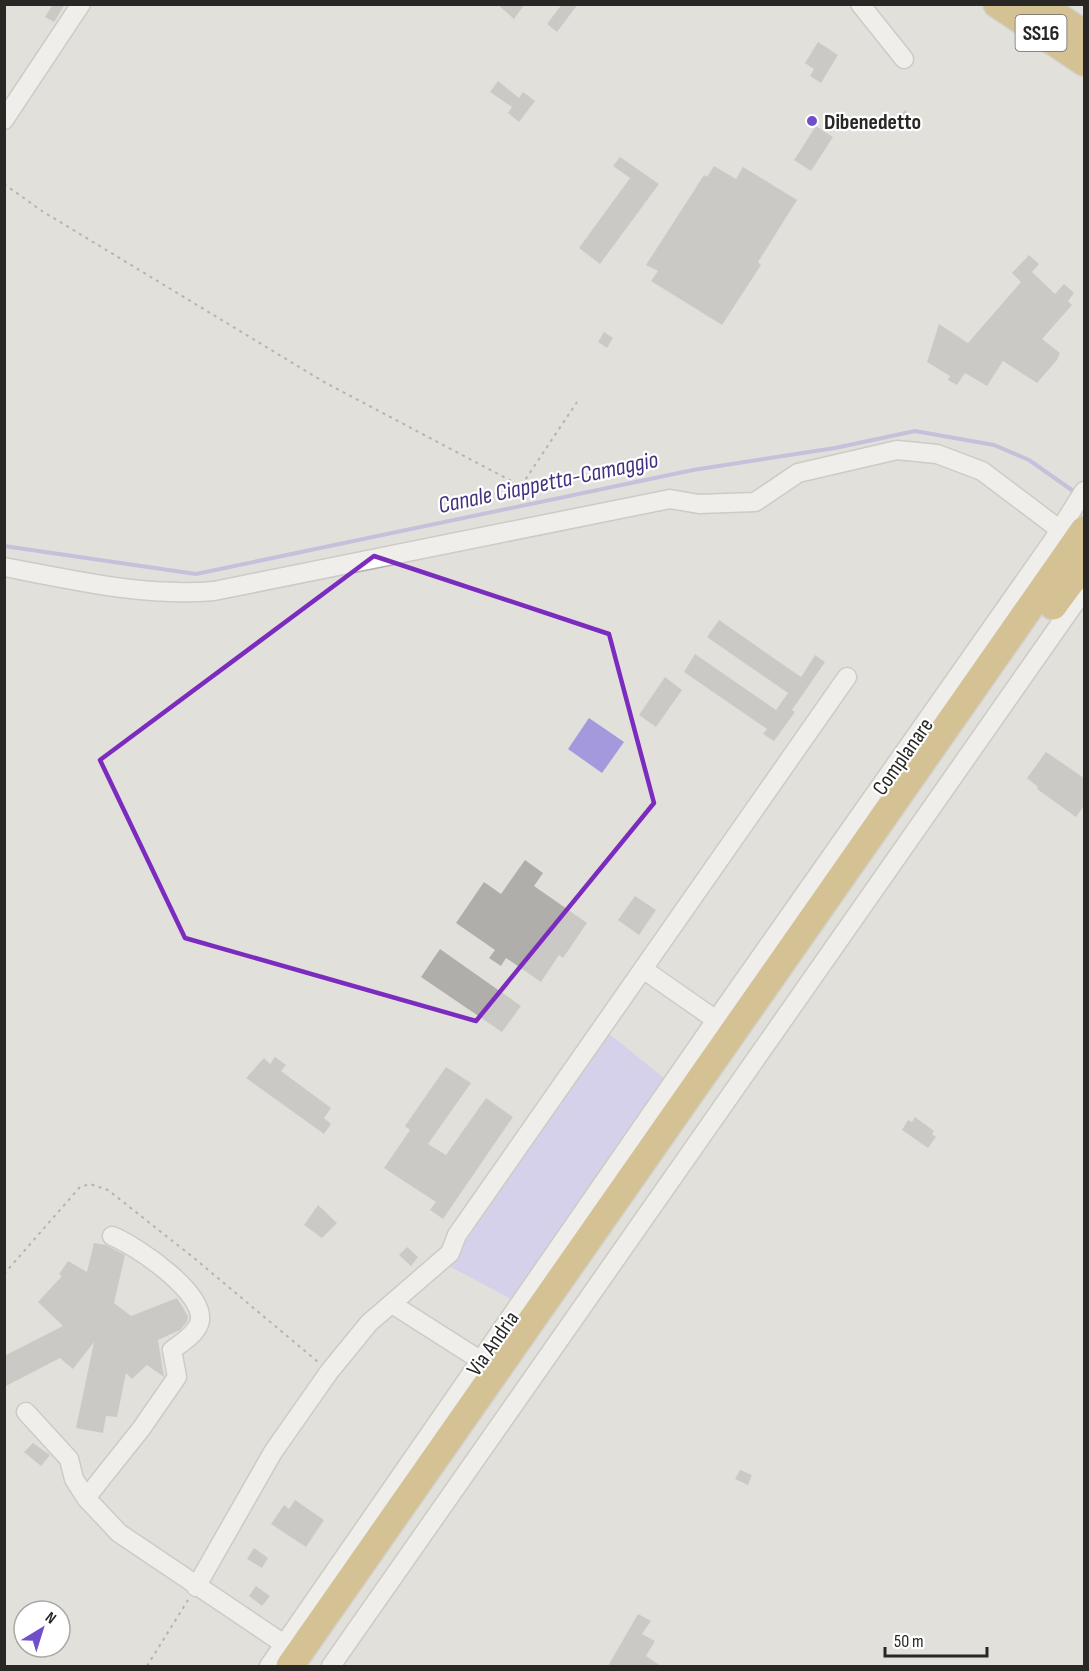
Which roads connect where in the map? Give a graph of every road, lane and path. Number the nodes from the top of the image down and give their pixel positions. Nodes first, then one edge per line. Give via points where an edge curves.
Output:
1 (81, 4) edge
2 (860, 4) edge
3 (997, 4) edge
4 (1039, 4) edge
5 (1084, 34) edge
6 (904, 58) dead end
7 (1084, 62) edge
8 (4, 120) edge
9 (4, 184) edge
10 (577, 402) dead end
11 (1081, 496) edge
12 (1072, 529) edge
13 (1084, 564) edge
14 (4, 567) edge
15 (1084, 590) edge
16 (846, 677) dead end
17 (643, 969) junction
18 (716, 1020) junction
19 (112, 1236) dead end
20 (392, 1304) junction
21 (480, 1360) junction
22 (26, 1412) dead end
23 (86, 1498) junction
24 (196, 1587) junction
25 (287, 1655) edge
26 (147, 1666) edge
27 (269, 1666) edge
28 (311, 1666) edge
29 (331, 1666) edge

1 - 8 street
2 - 6 street
3 - 7 highway, SS16
4 - 5 highway, SS16
9 - 10 path via 324,382 521,486
11 - 12 street, Complanare
12 - 14 street via 982,471 937,454 897,450 798,473 755,501 699,504 670,499 214,591 177,594 127,590
12 - 18 street, Complanare
12 - 25 highway
13 - 28 highway
15 - 29 street
16 - 17 street
17 - 18 street
17 - 20 street via 457,1234 450,1253
18 - 21 street, Via Andria
19 - 23 street via 131,1243 187,1290 198,1306 200,1323 193,1334 172,1350 177,1377
20 - 21 street
20 - 24 street via 369,1323 329,1372 279,1443
21 - 25 street, Via Andria
22 - 23 street via 69,1459 74,1479
23 - 24 street via 119,1533
24 - 25 street
24 - 26 path
25 - 27 street, Via Andria

